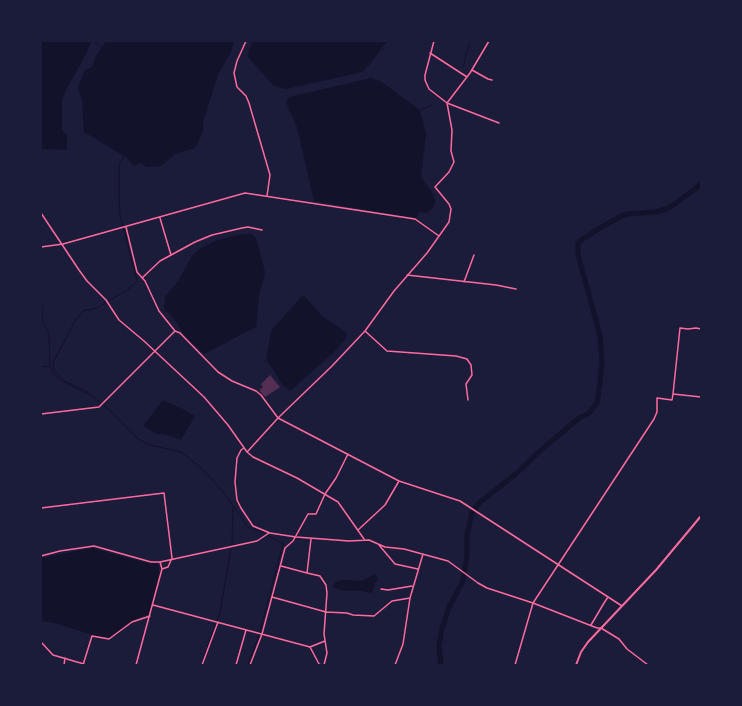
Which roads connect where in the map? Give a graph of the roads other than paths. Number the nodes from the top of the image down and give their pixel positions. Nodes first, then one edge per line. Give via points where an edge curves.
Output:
1 (246, 41) edge
2 (434, 41) edge
3 (488, 41) edge
4 (430, 53) junction
5 (472, 70) junction
6 (467, 77) junction
7 (492, 80) dead end
8 (447, 104) junction
9 (499, 123) dead end
10 (267, 196) junction
11 (41, 213) edge
12 (160, 218) junction
13 (126, 227) junction
14 (262, 230) dead end
15 (439, 236) junction
16 (63, 244) junction
17 (41, 247) edge
18 (171, 255) junction
19 (474, 255) dead end
20 (407, 275) junction
21 (142, 278) junction
22 (464, 282) junction
23 (516, 289) dead end
24 (701, 329) edge
25 (175, 331) junction
26 (365, 331) junction
27 (155, 351) junction
28 (673, 394) junction
29 (701, 397) edge
30 (468, 400) dead end
31 (41, 414) edge
32 (278, 418) junction
33 (244, 448) junction
34 (247, 452) junction
35 (348, 454) junction
36 (399, 481) junction
37 (325, 494) junction
38 (41, 508) edge
39 (701, 516) edge
40 (358, 530) junction
41 (270, 533) junction
42 (296, 537) junction
43 (311, 539) junction
44 (364, 539) junction
45 (379, 545) junction
46 (423, 554) junction
47 (41, 556) edge
48 (172, 558) junction
49 (160, 562) junction
50 (558, 564) junction
51 (281, 566) junction
52 (162, 569) junction
53 (418, 569) junction
54 (306, 573) junction
55 (413, 586) junction
56 (380, 589) dead end
57 (272, 597) junction
58 (608, 597) junction
59 (410, 598) junction
60 (533, 603) junction
61 (153, 605) junction
62 (622, 606) junction
63 (326, 612) junction
64 (150, 616) junction
65 (218, 622) junction
66 (591, 625) junction
67 (601, 628) junction
68 (246, 630) junction
69 (262, 634) junction
70 (325, 641) junction
71 (41, 642) edge
72 (310, 647) junction
73 (65, 658) junction
74 (83, 664) edge
75 (64, 665) edge
76 (136, 665) edge
77 (202, 665) edge
78 (236, 665) edge
79 (250, 665) edge
80 (321, 665) edge
81 (324, 665) edge
82 (395, 665) edge
83 (515, 665) edge
84 (576, 665) edge
85 (648, 665) edge

1 - 10 street via 234,73 238,87 249,103 270,175
2 - 4 street
3 - 5 street
4 - 6 street
4 - 8 street via 425,80 429,90
5 - 6 street
5 - 7 street
6 - 8 street
8 - 9 street
8 - 15 street via 454,162 449,172 435,187 450,204 451,218
10 - 12 street via 245,194
10 - 15 street via 415,219
11 - 16 street
12 - 13 street
12 - 18 street
13 - 16 street
13 - 21 street via 137,272
14 - 18 street via 248,227 212,235
15 - 20 street
16 - 17 street
16 - 27 street via 87,281 107,301 120,320
18 - 21 street
19 - 22 street
20 - 22 street
20 - 26 street
21 - 25 street via 159,311
22 - 23 street
24 - 28 street via 680,328
25 - 27 street
25 - 32 street via 180,332 218,372 261,395
26 - 30 street via 387,351 467,359 471,365 472,375 466,384
26 - 32 street
27 - 31 street via 99,407
27 - 33 street via 204,397
28 - 29 street
28 - 50 street via 672,400 657,398 654,419
32 - 34 street
32 - 35 street
33 - 34 street
33 - 41 street via 237,458 237,500 253,526
34 - 37 street
35 - 36 street
35 - 37 street
36 - 40 street via 385,505
36 - 50 street via 452,498 470,507
37 - 40 street via 338,502
37 - 42 street via 316,514 308,514
38 - 48 street via 164,493
39 - 62 main road
40 - 44 street
41 - 42 street
41 - 48 street via 257,541
42 - 43 street
42 - 51 street via 285,548
43 - 44 street
43 - 54 street
44 - 45 street
45 - 46 street
45 - 53 street via 395,564
46 - 53 street
46 - 60 street via 448,562 487,588
47 - 49 street via 94,546
48 - 49 street
48 - 52 street via 168,567
49 - 52 street
50 - 58 street
50 - 60 street
51 - 54 street
51 - 57 street
52 - 61 street
53 - 55 street
54 - 63 street via 320,576 326,585
55 - 56 street
55 - 59 street
57 - 63 street
57 - 69 street
58 - 62 street
58 - 66 street
59 - 63 street via 392,601 374,616
59 - 82 street via 403,644
60 - 66 street
60 - 83 street
61 - 64 street
61 - 65 street
62 - 67 main road
63 - 70 street
64 - 74 street via 132,622 109,639 92,636
64 - 76 street
65 - 68 street
65 - 77 street
66 - 67 street
67 - 84 main road via 581,652
67 - 85 street via 619,639 627,649
68 - 69 street
68 - 78 street
69 - 72 street
69 - 79 street
70 - 72 street
70 - 81 street via 327,653
71 - 73 street via 52,655
72 - 80 street
73 - 74 street
73 - 75 street

